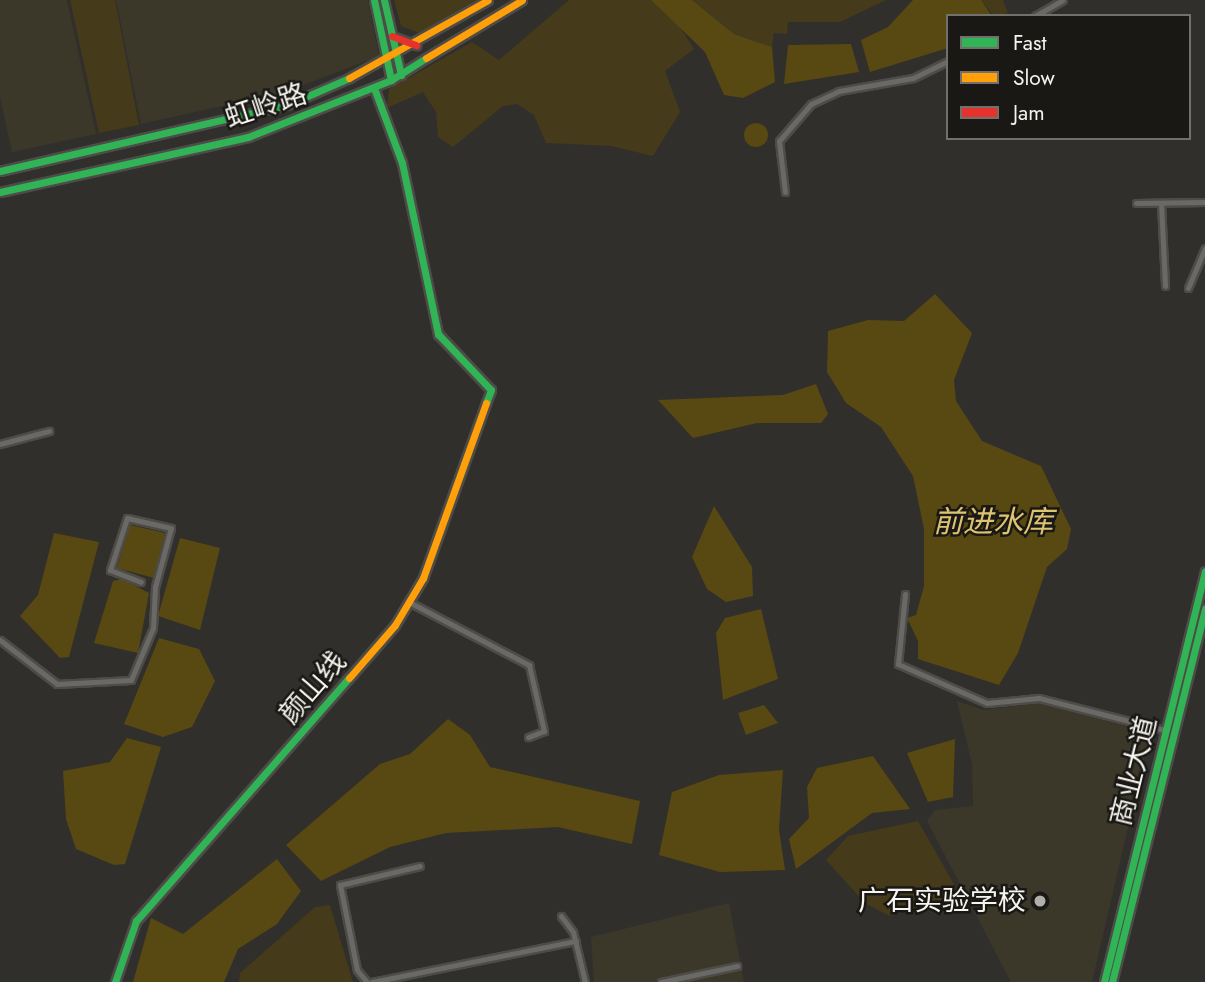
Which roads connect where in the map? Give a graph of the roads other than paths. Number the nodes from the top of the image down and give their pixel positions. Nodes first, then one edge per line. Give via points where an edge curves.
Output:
1 (374, 0) edge
2 (384, 0) edge
3 (488, 0) edge
4 (522, 0) edge
5 (1063, 0) edge
6 (1038, 14) edge
7 (392, 36) junction
8 (416, 45) junction
9 (396, 56) junction
10 (386, 62) junction
11 (946, 62) edge
12 (401, 75) junction
13 (391, 80) junction
14 (374, 88) junction
15 (0, 171) edge
16 (0, 192) edge
17 (785, 192) dead end
18 (1205, 202) edge
19 (1136, 203) dead end
20 (1161, 203) junction
21 (1205, 248) edge
22 (1166, 286) dead end
23 (1188, 288) dead end
24 (49, 432) dead end
25 (0, 444) edge
26 (1205, 570) edge
27 (141, 582) dead end
28 (905, 594) dead end
29 (409, 601) junction
30 (1205, 608) edge
31 (0, 640) edge
32 (1165, 730) junction
33 (528, 737) dead end
34 (420, 866) dead end
35 (561, 916) dead end
36 (576, 942) junction
37 (737, 966) dead end
38 (115, 982) edge
39 (369, 982) edge
40 (584, 982) edge
41 (661, 982) edge
42 (1104, 982) edge
43 (1112, 982) edge

1 - 10 main road
2 - 7 main road
3 - 8 main road, 虹岭路
4 - 12 main road, 虹岭路
5 - 6 street
7 - 8 main road
7 - 9 main road
8 - 9 main road, 虹岭路
9 - 10 main road, 虹岭路
9 - 12 main road
10 - 13 main road
10 - 15 main road, 虹岭路 via 287,105
11 - 17 street via 913,78 839,90 801,112 779,141
12 - 13 main road, 虹岭路
13 - 14 main road, 虹岭路
14 - 16 main road, 虹岭路 via 248,137
14 - 29 main road, 颜山线 via 402,163 438,334 491,390 423,578
18 - 20 street
19 - 20 street
20 - 22 street
21 - 23 street
24 - 25 street
26 - 32 main road, 商业大道
27 - 31 street via 110,570 127,518 170,528 155,587 153,628 131,680 57,684
28 - 32 street via 898,664 987,703 1039,698
29 - 33 street via 529,665 544,731
29 - 38 main road, 颜山线 via 136,921
30 - 43 main road, 商业大道
32 - 42 main road, 商业大道
34 - 39 street via 340,885 357,970
35 - 36 street
36 - 39 street
36 - 40 street
37 - 41 street

